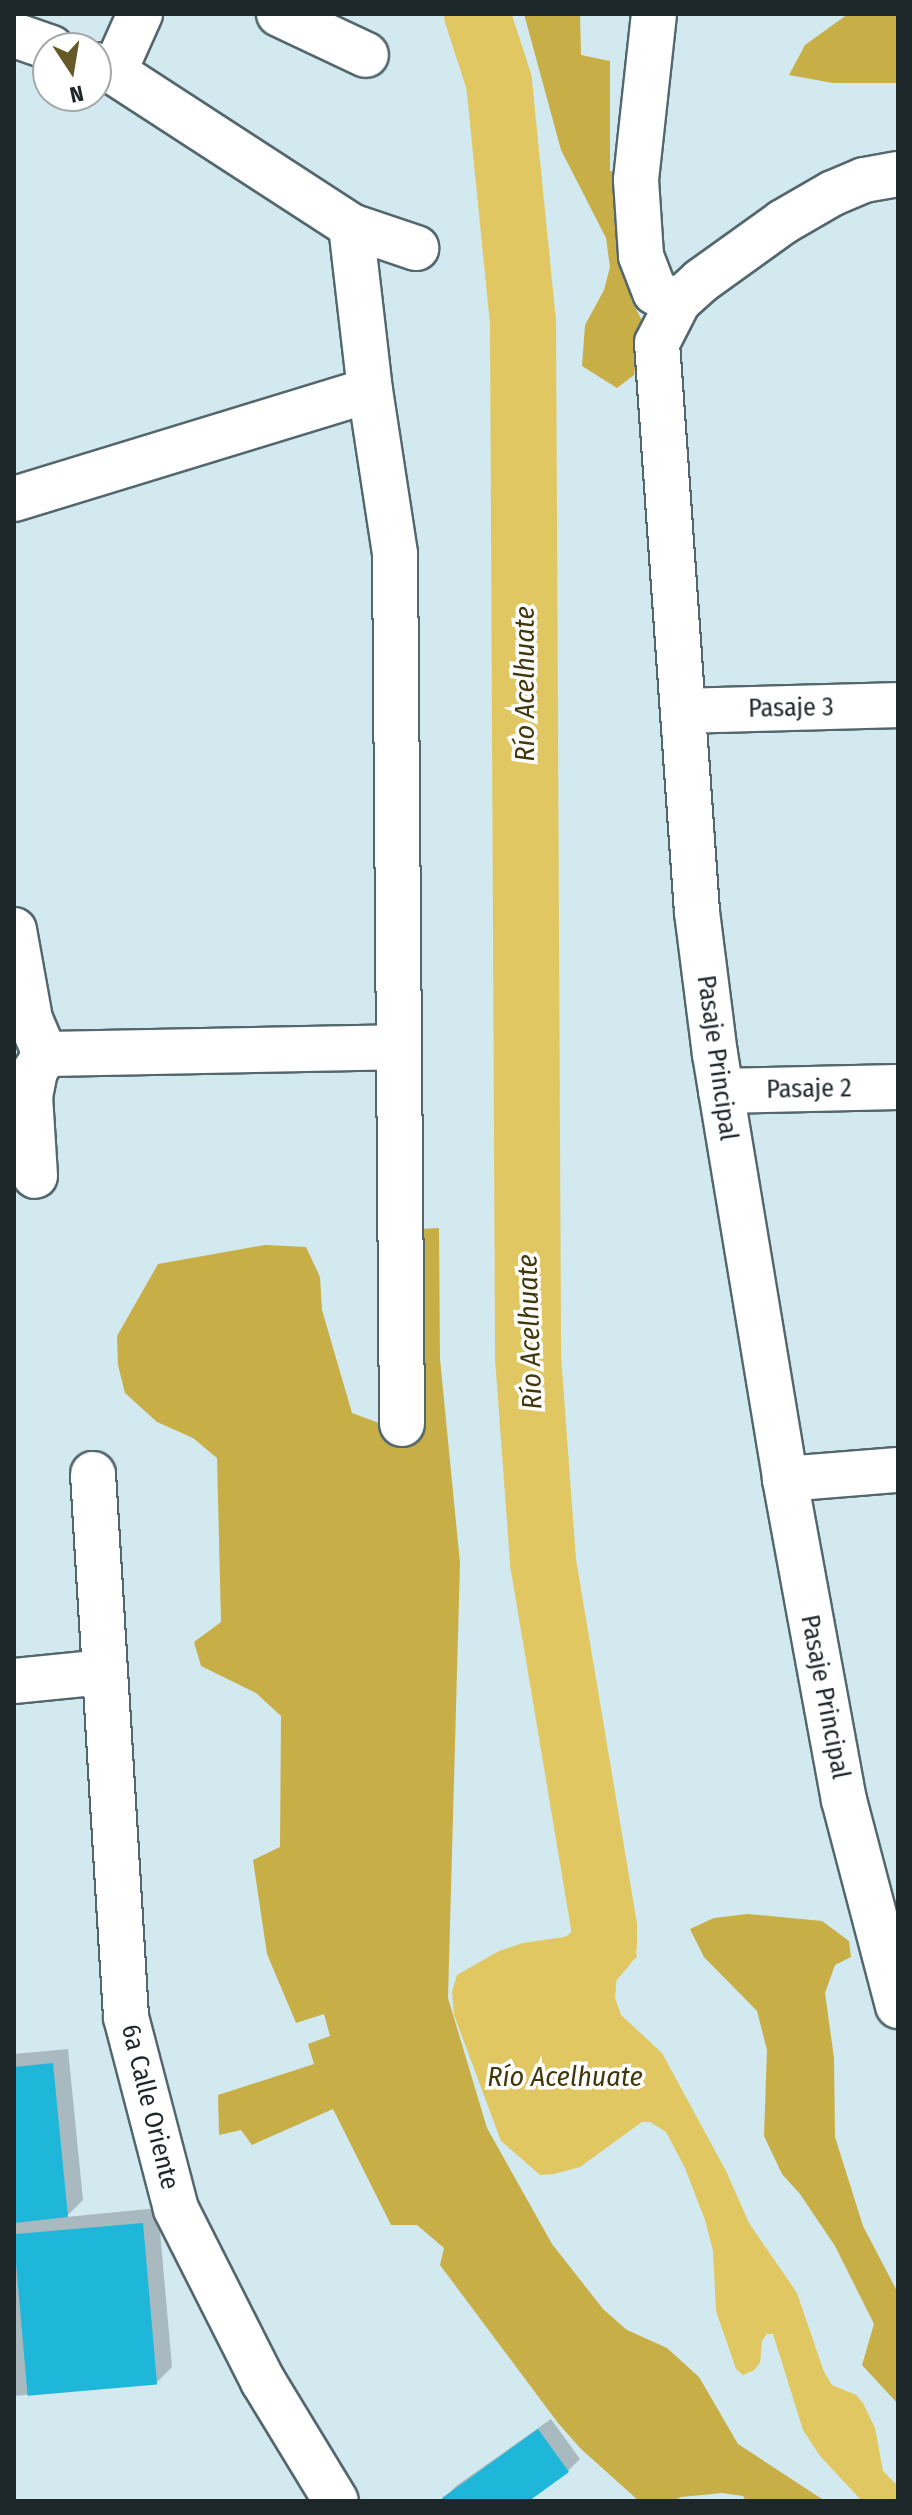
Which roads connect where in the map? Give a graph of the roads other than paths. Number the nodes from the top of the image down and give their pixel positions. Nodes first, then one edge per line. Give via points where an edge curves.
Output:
1 (140, 14) edge
2 (279, 14) edge
3 (654, 14) edge
4 (366, 55) dead end
5 (112, 57) edge
6 (112, 72) edge
7 (898, 174) edge
8 (351, 226) junction
9 (416, 248) dead end
10 (678, 302) junction
11 (370, 390) junction
12 (14, 499) edge
13 (898, 705) edge
14 (684, 711) junction
15 (15, 942) edge
16 (399, 1047) junction
17 (45, 1054) junction
18 (898, 1087) edge
19 (721, 1091) junction
20 (35, 1176) dead end
21 (402, 1424) dead end
22 (898, 1470) edge
23 (93, 1474) dead end
24 (785, 1479) junction
25 (104, 1672) junction
26 (14, 1681) edge
27 (888, 1938) edge
28 (898, 2006) edge
29 (336, 2501) edge

1 - 5 street
2 - 4 street
3 - 10 street via 636,180 641,256 655,292
6 - 8 street
7 - 10 street, Pasaje Principal via 864,180 783,222
8 - 9 street
8 - 11 street
10 - 14 street, Pasaje Principal via 657,343
11 - 12 street
11 - 16 street via 395,554
13 - 14 street, Pasaje 3
14 - 19 street, Pasaje Principal via 697,912
15 - 17 street via 30,1019
16 - 17 street
16 - 21 street
17 - 20 street via 30,1096
18 - 19 street, Pasaje 2
19 - 24 street, Pasaje Principal
22 - 24 street
23 - 25 street, 6a Calle Oriente
24 - 27 street, Pasaje Principal via 844,1800
25 - 26 street
25 - 29 street, 6a Calle Oriente via 126,2017 176,2209 263,2381
27 - 28 street, Pasaje Principal

